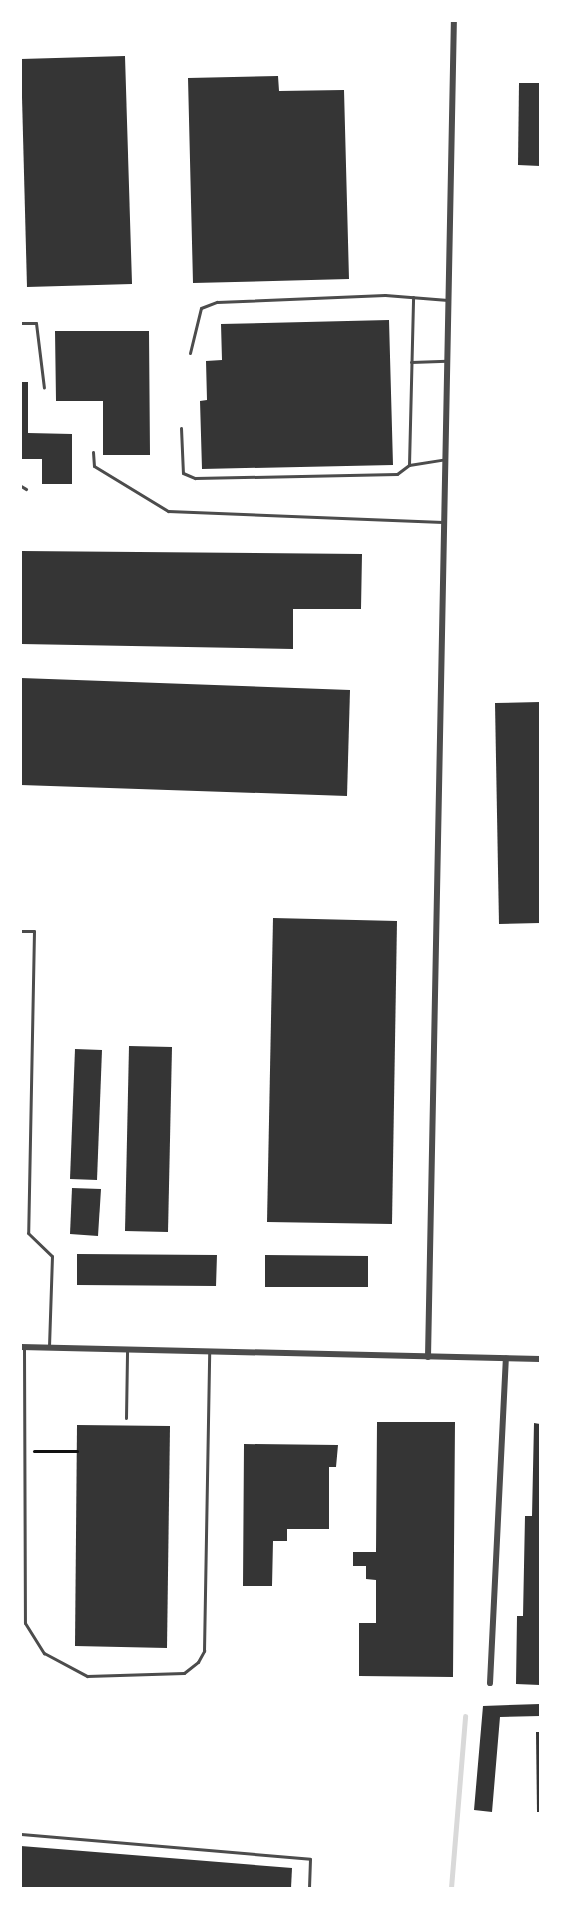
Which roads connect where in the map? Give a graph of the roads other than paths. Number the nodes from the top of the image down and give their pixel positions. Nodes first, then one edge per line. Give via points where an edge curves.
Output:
1 (454, 21) edge
2 (413, 297) junction
3 (448, 300) junction
4 (21, 323) edge
5 (190, 353) dead end
6 (447, 361) junction
7 (411, 362) junction
8 (44, 388) dead end
9 (181, 428) dead end
10 (93, 452) dead end
11 (445, 459) junction
12 (409, 465) junction
13 (21, 486) edge
14 (26, 489) dead end
15 (443, 522) junction
16 (21, 931) edge
17 (23, 1347) edge
18 (49, 1349) junction
19 (127, 1351) junction
20 (209, 1353) junction
21 (428, 1357) junction
22 (506, 1358) junction
23 (540, 1359) edge
24 (126, 1418) dead end
25 (490, 1683) dead end
26 (21, 1834) edge
27 (309, 1888) edge

1 - 3 street
2 - 3 lane
2 - 5 lane via 217,302 201,308
2 - 7 lane
3 - 6 street
4 - 8 lane via 36,323
6 - 7 lane
6 - 11 street
7 - 12 lane
9 - 12 lane via 183,473 195,478 397,474
10 - 15 lane via 94,466 168,511
11 - 12 lane
11 - 15 street
13 - 14 lane
15 - 21 street
16 - 18 lane via 34,931 28,1233 52,1257
17 - 18 street
17 - 20 lane via 26,1623 30,1635 57,1663 87,1676 184,1673 204,1651
18 - 19 street
19 - 20 street
19 - 24 lane
20 - 21 street
21 - 22 street
22 - 23 street
22 - 25 street
26 - 27 lane via 310,1859

